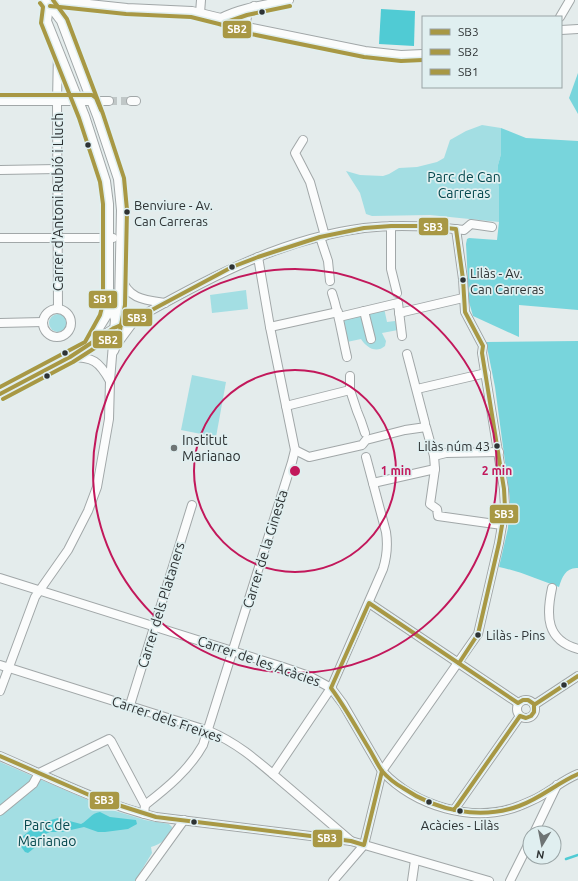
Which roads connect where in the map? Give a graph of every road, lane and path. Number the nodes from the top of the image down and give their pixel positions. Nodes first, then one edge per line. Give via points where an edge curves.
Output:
1 (201, 0) edge
2 (288, 0) edge
3 (570, 0) edge
4 (48, 2) edge
5 (254, 6) junction
6 (200, 13) junction
7 (561, 16) edge
8 (221, 18) junction
9 (246, 26) junction
10 (578, 29) edge
11 (562, 30) edge
12 (58, 48) junction
13 (422, 54) edge
14 (0, 101) edge
15 (57, 101) junction
16 (91, 101) junction
17 (110, 101) tunnel mouth
18 (79, 102) junction
19 (303, 140) dead end
20 (58, 169) junction
21 (0, 170) edge
22 (391, 226) junction
23 (492, 227) dead end
24 (456, 229) junction
25 (322, 236) junction
26 (58, 237) junction
27 (0, 238) edge
28 (109, 238) junction
29 (120, 238) junction
30 (258, 257) junction
31 (120, 271) junction
32 (330, 280) dead end
33 (332, 293) dead end
34 (397, 293) dead end
35 (463, 298) junction
36 (165, 303) junction
37 (109, 304) junction
38 (58, 309) junction
39 (364, 311) junction
40 (399, 313) junction
41 (338, 315) junction
42 (115, 319) junction
43 (136, 319) junction
44 (43, 322) junction
45 (0, 323) edge
46 (270, 327) junction
47 (114, 328) junction
48 (402, 336) dead end
49 (371, 339) dead end
50 (88, 346) junction
51 (407, 354) dead end
52 (112, 355) junction
53 (70, 357) junction
54 (347, 357) dead end
55 (486, 373) junction
56 (350, 376) dead end
57 (110, 380) junction
58 (417, 389) junction
59 (350, 390) junction
60 (0, 394) edge
61 (286, 406) junction
62 (426, 425) junction
63 (365, 433) dead end
64 (295, 450) junction
65 (499, 452) junction
66 (366, 456) dead end
67 (434, 456) junction
68 (435, 468) junction
69 (373, 483) junction
70 (192, 505) dead end
71 (502, 525) junction
72 (0, 578) edge
73 (552, 588) dead end
74 (40, 590) junction
75 (368, 603) junction
76 (155, 626) junction
77 (578, 649) edge
78 (233, 651) junction
79 (459, 663) junction
80 (0, 665) edge
81 (9, 668) junction
82 (578, 676) edge
83 (331, 688) junction
84 (0, 691) edge
85 (518, 703) junction
86 (130, 705) junction
87 (534, 705) junction
88 (520, 716) junction
89 (208, 731) junction
90 (0, 756) edge
91 (382, 771) junction
92 (40, 773) junction
93 (273, 774) junction
94 (578, 774) edge
95 (557, 785) junction
96 (145, 805) junction
97 (454, 810) junction
98 (0, 811) edge
99 (144, 814) junction
100 (184, 820) junction
101 (538, 825) edge
102 (351, 841) junction
103 (364, 845) junction
104 (522, 857) edge
105 (415, 860) junction
106 (140, 881) edge
107 (333, 881) edge
108 (412, 881) edge
109 (489, 881) edge
110 (510, 881) edge

1 - 6 street
2 - 5 street
3 - 7 street
4 - 6 street
4 - 12 street via 48,20
4 - 16 street via 61,21
5 - 8 street
5 - 9 street via 247,14
6 - 8 street
8 - 9 street
9 - 13 street via 365,51 401,55
10 - 11 street
12 - 15 street, Carrer d'Antoni Rubió i Lluch
12 - 18 street
14 - 15 street
15 - 18 street
15 - 20 street, Carrer d'Antoni Rubió i Lluch
16 - 17 street
16 - 18 street
16 - 29 street via 118,179
18 - 28 street via 106,182
19 - 25 street via 295,153 310,182
20 - 21 street
20 - 26 street, Carrer d'Antoni Rubió i Lluch
22 - 24 street
22 - 25 street
22 - 34 street via 391,269
23 - 24 street via 471,224 464,230
24 - 35 street
25 - 30 street
25 - 32 street
26 - 27 street
26 - 28 street
26 - 38 street, Carrer d'Antoni Rubió i Lluch
28 - 29 street
28 - 37 street
29 - 31 street
30 - 36 street
30 - 46 street, Carrer de la Ginesta
31 - 36 street via 124,285 136,296 144,300
31 - 42 street via 119,305
33 - 41 street
35 - 40 street
35 - 55 street via 465,312 483,346
36 - 43 street
37 - 42 street
37 - 50 street via 106,317
38 - 44 street via 47,312
38 - 44 street via 71,317 71,328 68,332 60,337 51,336 44,330
39 - 40 street via 398,303
39 - 41 street
39 - 49 street
40 - 48 street
41 - 46 street
41 - 54 street
42 - 47 street
43 - 47 street
43 - 52 street
44 - 45 street
46 - 61 street, Carrer de la Ginesta
47 - 50 street
47 - 52 street
50 - 53 street
51 - 58 street
52 - 57 street
53 - 57 street via 84,357 96,362
53 - 60 street
55 - 58 street
55 - 65 street
56 - 59 street
57 - 74 street via 109,419 97,487 68,550
58 - 62 street
59 - 61 street
59 - 63 street
61 - 64 street, Carrer de la Ginesta
62 - 64 street via 366,440 362,445 309,457
62 - 67 street
64 - 78 street, Carrer de la Ginesta
65 - 67 street via 446,453
65 - 71 street via 505,508
66 - 69 street
67 - 68 street
68 - 69 street
68 - 71 street via 430,504 437,509 440,517
69 - 75 street via 388,550 383,569
70 - 76 street, Carrer dels Plataners
71 - 79 street via 478,634
72 - 74 street, Carrer de les Acàcies
73 - 77 street via 548,611 552,629 559,640
74 - 76 street, Carrer de les Acàcies
74 - 81 street via 35,597
75 - 79 street
75 - 83 street
76 - 78 street, Carrer de les Acàcies
76 - 86 street, Carrer dels Plataners
78 - 83 street, Carrer de les Acàcies via 309,676
78 - 89 street, Carrer de la Ginesta
79 - 85 street
79 - 91 street
80 - 81 street, Carrer dels Freixes
81 - 84 street
81 - 86 street, Carrer dels Freixes
82 - 87 street
83 - 91 street, Carrer de les Acàcies
83 - 93 street
85 - 87 street via 530,700
85 - 88 street via 516,708
86 - 89 street, Carrer dels Freixes
87 - 88 street via 535,711 532,716
88 - 97 street
89 - 93 street, Carrer dels Freixes via 237,745
89 - 96 street, Carrer de la Ginesta via 193,760 172,783
90 - 92 street
91 - 97 street, Carrer de les Acàcies via 388,778 417,797
91 - 103 street
92 - 96 street via 109,739
92 - 98 street via 33,784
92 - 99 street via 109,803
93 - 102 street, Carrer dels Freixes
94 - 95 street, Carrer de les Acàcies
95 - 97 street, Carrer de les Acàcies via 544,794 509,809 479,813
95 - 101 street
96 - 99 street
99 - 100 street
100 - 102 street
100 - 106 street
102 - 103 street
103 - 105 street
103 - 107 street
104 - 110 street
105 - 108 street
105 - 109 street

